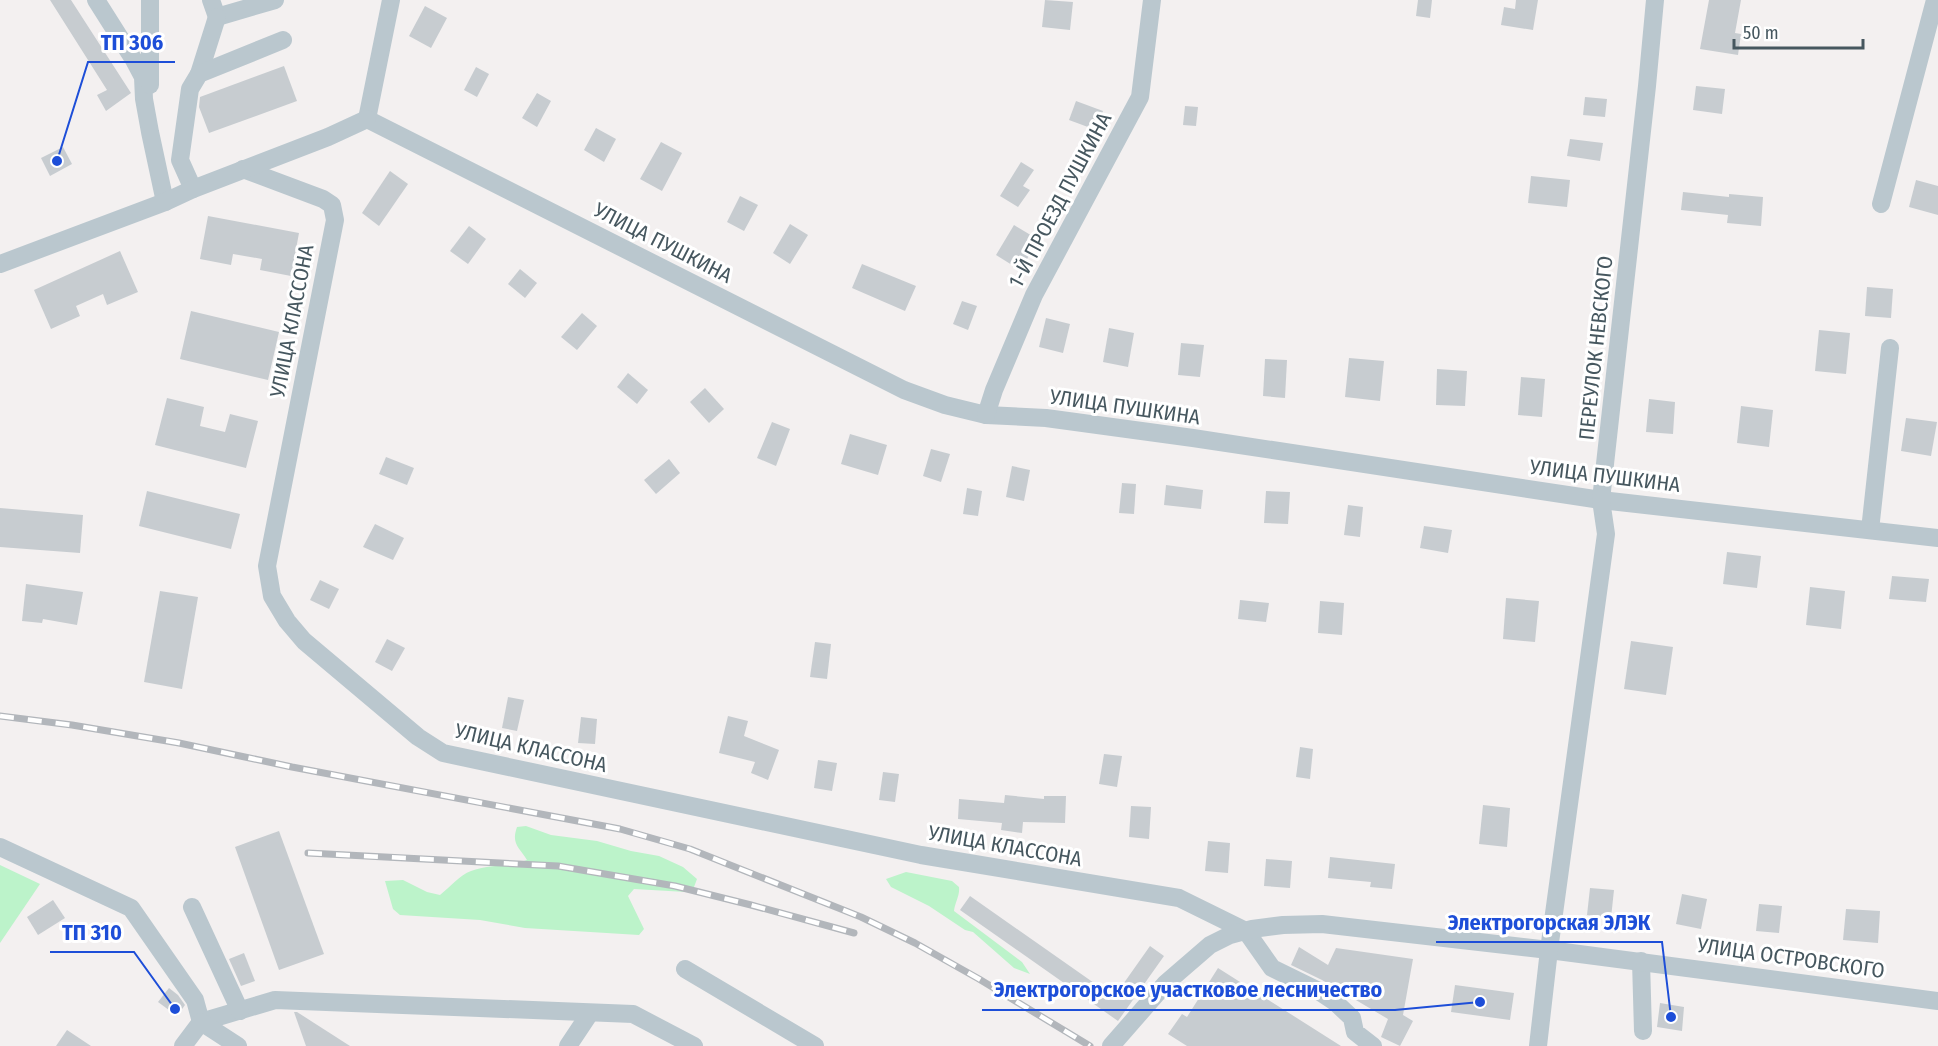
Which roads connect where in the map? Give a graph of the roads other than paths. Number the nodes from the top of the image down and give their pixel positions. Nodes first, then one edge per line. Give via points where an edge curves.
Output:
1 (96, 0) edge
2 (150, 0) edge
3 (275, 0) edge
4 (391, 0) edge
5 (1152, 0) edge
6 (1654, 0) edge
7 (1935, 0) edge
8 (214, 9) edge
9 (283, 40) dead end
10 (199, 74) junction
11 (367, 119) junction
12 (150, 132) junction
13 (243, 170) junction
14 (193, 189) junction
15 (165, 202) junction
16 (1881, 204) dead end
17 (0, 264) edge
18 (1890, 348) dead end
19 (986, 415) junction
20 (1601, 500) junction
21 (1870, 530) junction
22 (1938, 538) edge
23 (0, 846) edge
24 (192, 907) dead end
25 (1246, 931) junction
26 (1550, 950) junction
27 (1641, 961) junction
28 (685, 969) dead end
29 (1938, 1001) edge
30 (240, 1011) junction
31 (591, 1013) junction
32 (201, 1022) junction
33 (1643, 1031) dead end
34 (183, 1046) edge
35 (238, 1046) edge
36 (568, 1046) edge
37 (694, 1046) edge
38 (815, 1046) edge
39 (1111, 1046) edge
40 (1373, 1046) edge
41 (1538, 1046) edge

1 - 12 street via 143,77
2 - 12 street
3 - 8 street
4 - 11 street
5 - 19 street, 1-Й ПРОЕЗД ПУШКИНА via 1140,97 1034,295
6 - 20 street, ПЕРЕУЛОК НЕВСКОГО
7 - 16 street
8 - 10 street
9 - 10 street
10 - 14 street via 190,88 180,160
11 - 13 street
11 - 19 street, УЛИЦА ПУШКИНА via 904,390
12 - 15 street
13 - 14 street
13 - 25 street, УЛИЦА КЛАССОНА via 323,199 332,205 335,220 267,566 272,596 304,641 418,737 443,753 921,855 1179,898
14 - 15 street
15 - 17 street
18 - 21 street
19 - 20 street, УЛИЦА ПУШКИНА via 1046,418 1171,435
20 - 21 street, УЛИЦА ПУШКИНА
20 - 26 street, ПЕРЕУЛОК НЕВСКОГО via 1606,534
21 - 22 street, УЛИЦА ПУШКИНА
23 - 32 street via 131,908 195,1000
24 - 30 street
25 - 26 street, УЛИЦА ОСТРОВСКОГО via 1322,924
25 - 39 street, УЛИЦА ОСТРОВСКОГО via 1210,945 1166,983
25 - 40 street via 1272,968 1335,1002 1352,1017 1355,1032
26 - 27 street, УЛИЦА ОСТРОВСКОГО
26 - 41 street, ПЕРЕУЛОК НЕВСКОГО
27 - 29 street, УЛИЦА ОСТРОВСКОГО
27 - 33 street
28 - 38 street
30 - 31 street via 274,1000
30 - 32 street
31 - 36 street
31 - 37 street via 633,1014
32 - 34 street
32 - 35 street

